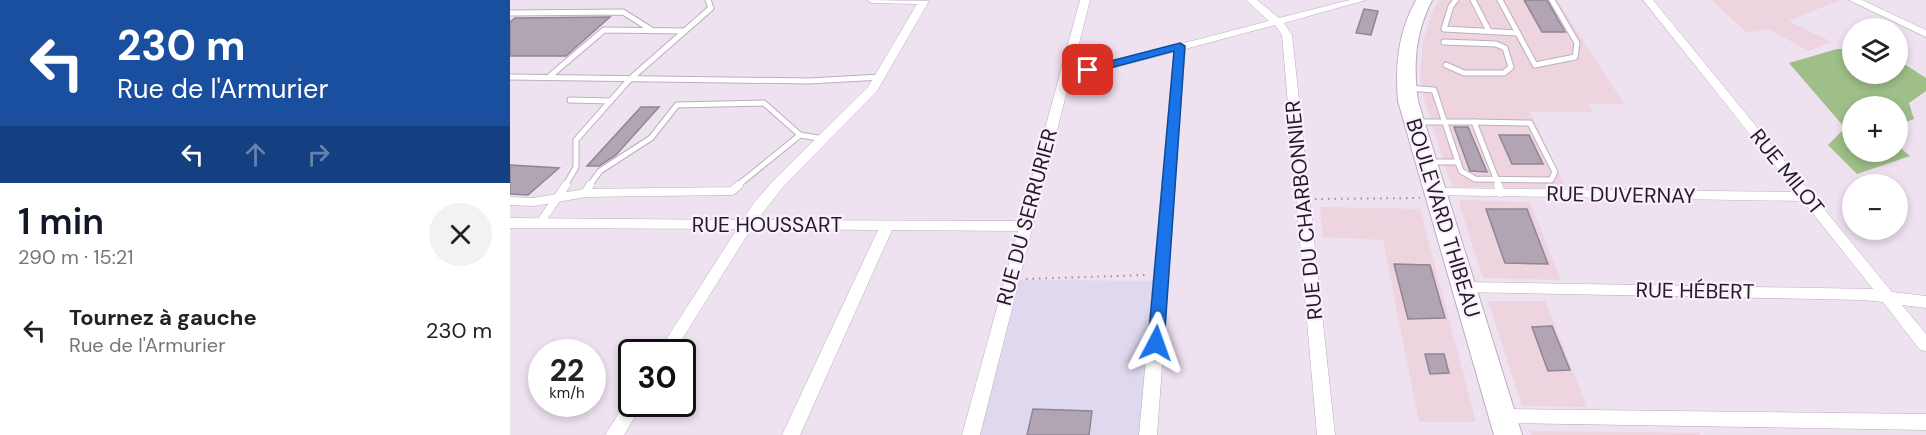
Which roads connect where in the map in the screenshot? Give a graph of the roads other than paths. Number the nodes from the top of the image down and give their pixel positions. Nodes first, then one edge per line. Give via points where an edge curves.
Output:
1 (708, 0) edge
2 (872, 0) edge
3 (1085, 0) edge
4 (1251, 0) edge
5 (1361, 0) edge
6 (1424, 0) edge
7 (1456, 0) edge
8 (1473, 0) edge
9 (1500, 0) edge
10 (1552, 0) edge
11 (1648, 0) edge
12 (1854, 0) edge
13 (924, 1) edge
14 (510, 13) edge
15 (1276, 21) junction
16 (650, 29) junction
17 (685, 31) junction
18 (1489, 31) junction
19 (1518, 33) junction
20 (1926, 34) edge
21 (1444, 42) dead end
22 (1180, 46) junction
23 (1446, 64) dead end
24 (550, 76) junction
25 (1064, 76) junction
26 (510, 77) edge
27 (881, 77) junction
28 (630, 79) junction
29 (1407, 88) junction
30 (570, 100) dead end
31 (611, 101) junction
32 (1414, 122) junction
33 (1443, 122) junction
34 (1473, 122) junction
35 (800, 135) junction
36 (824, 139) junction
37 (1426, 162) junction
38 (1458, 162) junction
39 (1496, 179) junction
40 (1436, 192) junction
41 (585, 193) junction
42 (1501, 193) junction
43 (1807, 197) junction
44 (559, 198) junction
45 (510, 201) edge
46 (510, 223) edge
47 (540, 223) junction
48 (747, 225) junction
49 (886, 225) junction
50 (1024, 226) junction
51 (1464, 288) junction
52 (1887, 297) junction
53 (1926, 302) edge
54 (674, 339) edge
55 (1926, 345) edge
56 (626, 417) edge
57 (1926, 422) edge
58 (1505, 425) edge
59 (614, 435) edge
60 (791, 435) edge
61 (971, 435) edge
62 (1148, 435) edge
63 (1326, 435) edge

1 - 17 lane via 711,8
2 - 13 street
3 - 25 street, RUE DU SERRURIER
4 - 15 street, RUE DU CHARBONNIER
5 - 15 street
6 - 29 main road, BOULEVARD THIBEAU via 1408,41 1404,63
7 - 18 lane via 1450,6 1444,29
8 - 18 lane
9 - 19 lane
10 - 19 lane via 1573,32 1577,43 1575,57 1535,65
11 - 43 street, RUE MILOT
12 - 20 street
13 - 27 street
14 - 16 lane via 623,12
15 - 22 street
15 - 63 street, RUE DU CHARBONNIER via 1287,35
16 - 17 lane
16 - 24 lane via 604,30
17 - 28 lane
18 - 19 lane
21 - 23 lane via 1496,44 1505,48 1511,67 1504,73 1464,73
22 - 25 street
22 - 62 street
24 - 26 lane
24 - 28 lane
25 - 50 street, RUE DU SERRURIER
27 - 28 lane via 808,81
27 - 36 street
28 - 31 lane
29 - 32 main road, BOULEVARD THIBEAU
29 - 33 lane via 1434,90
30 - 31 lane
31 - 44 lane via 576,141 576,167
32 - 33 lane
32 - 37 main road, BOULEVARD THIBEAU
33 - 34 lane
33 - 38 lane
34 - 39 lane
34 - 39 lane via 1530,123 1555,172 1551,180
35 - 36 lane
35 - 41 lane via 732,191
35 - 41 lane via 764,103 677,105 651,138 600,171
36 - 48 street via 768,195
37 - 38 lane
37 - 40 main road, BOULEVARD THIBEAU
38 - 39 lane via 1461,171 1475,179
39 - 42 lane
40 - 42 street, RUE DUVERNAY
40 - 51 main road, BOULEVARD THIBEAU
41 - 44 lane
42 - 43 street, RUE DUVERNAY
43 - 52 street, RUE MILOT
44 - 45 lane
44 - 47 lane
46 - 47 street, RUE HOUSSART
47 - 48 street, RUE HOUSSART
48 - 49 street, RUE HOUSSART
48 - 54 street
49 - 50 street, RUE HOUSSART
49 - 60 street
50 - 61 street, RUE DU SERRURIER
51 - 52 street, RUE HÉBERT
51 - 58 main road, BOULEVARD THIBEAU
52 - 53 street, RUE HÉBERT
52 - 55 street, RUE MILOT
56 - 59 street
57 - 58 street

